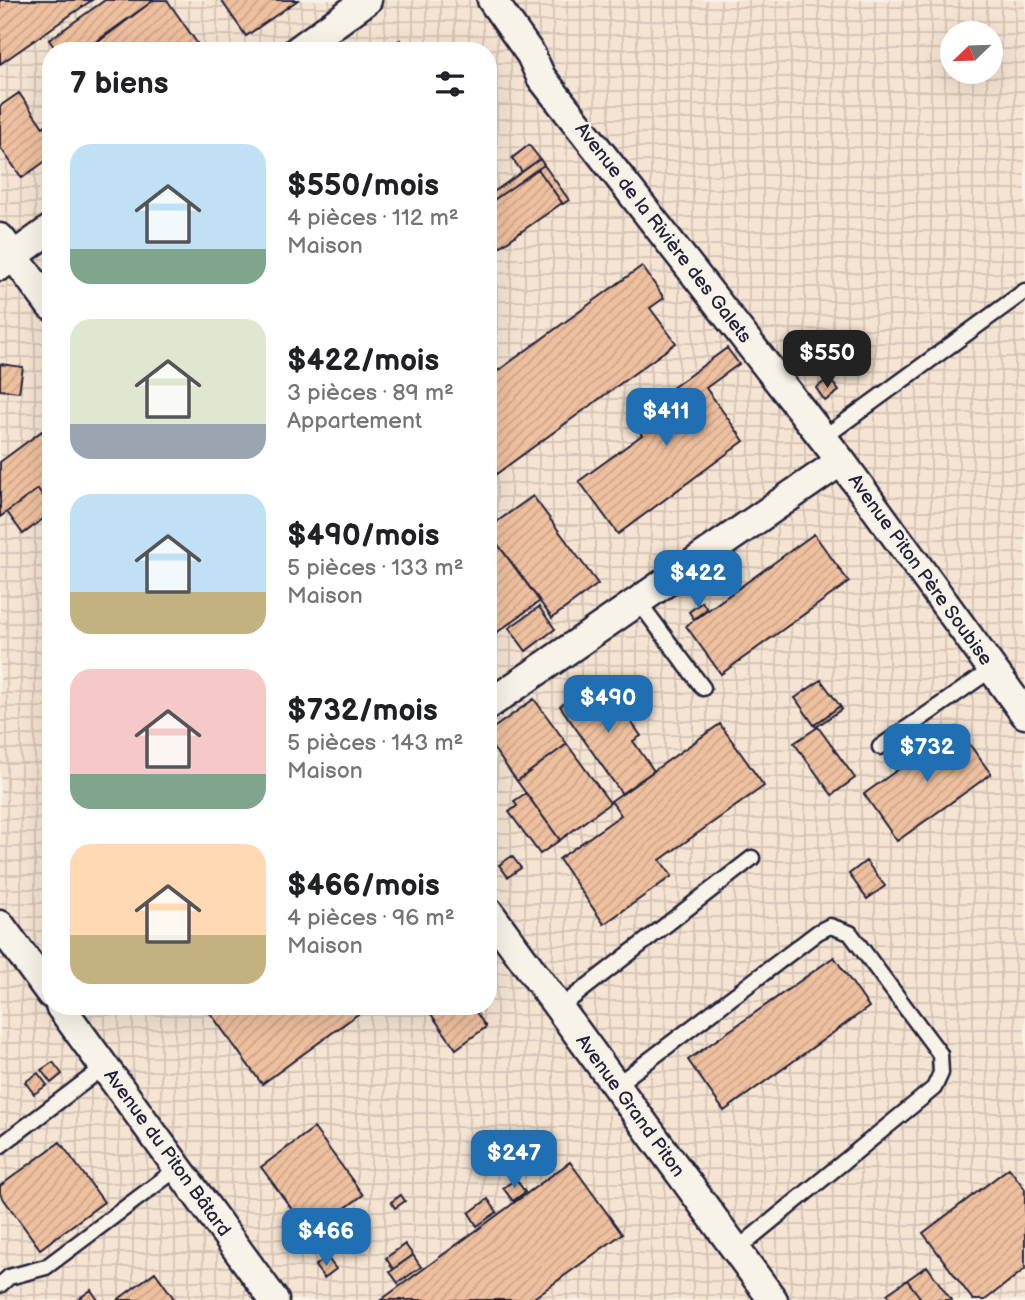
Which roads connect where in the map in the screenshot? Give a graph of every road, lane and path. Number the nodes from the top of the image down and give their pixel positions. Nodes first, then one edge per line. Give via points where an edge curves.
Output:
1 (367, 0) edge
2 (492, 0) edge
3 (309, 42) edge
4 (42, 234) edge
5 (5, 253) edge
6 (1025, 291) edge
7 (42, 296) edge
8 (823, 438) junction
9 (841, 461) junction
10 (638, 601) junction
11 (992, 669) junction
12 (703, 688) dead end
13 (497, 699) edge
14 (1025, 713) edge
15 (880, 747) dead end
16 (752, 858) dead end
17 (497, 924) edge
18 (0, 925) edge
19 (42, 982) edge
20 (558, 1009) junction
21 (66, 1015) edge
22 (104, 1067) junction
23 (615, 1086) junction
24 (0, 1146) edge
25 (178, 1168) junction
26 (736, 1250) junction
27 (0, 1284) edge
28 (274, 1300) edge
29 (773, 1300) edge

1 - 3 street
2 - 8 street, Avenue de la Rivière des Galets via 541,77
4 - 5 street
5 - 7 street
6 - 8 lane
8 - 9 street, Avenue de la Rivière des Galets
9 - 10 street
9 - 11 street, Avenue Piton Père Soubise
10 - 12 lane
10 - 13 street
11 - 14 street, Avenue Piton Père Soubise
11 - 15 lane
16 - 20 lane
17 - 20 street, Avenue Grand Piton
18 - 19 street
20 - 23 street, Avenue Grand Piton
21 - 22 street, Avenue du Piton Bâtard
22 - 24 lane
22 - 25 street, Avenue du Piton Bâtard
23 - 26 street, Avenue Grand Piton
23 - 26 lane via 830,926 850,933 940,1054 941,1073 934,1088
25 - 27 lane via 46,1267
25 - 28 street, Avenue du Piton Bâtard
26 - 29 street, Avenue Grand Piton

